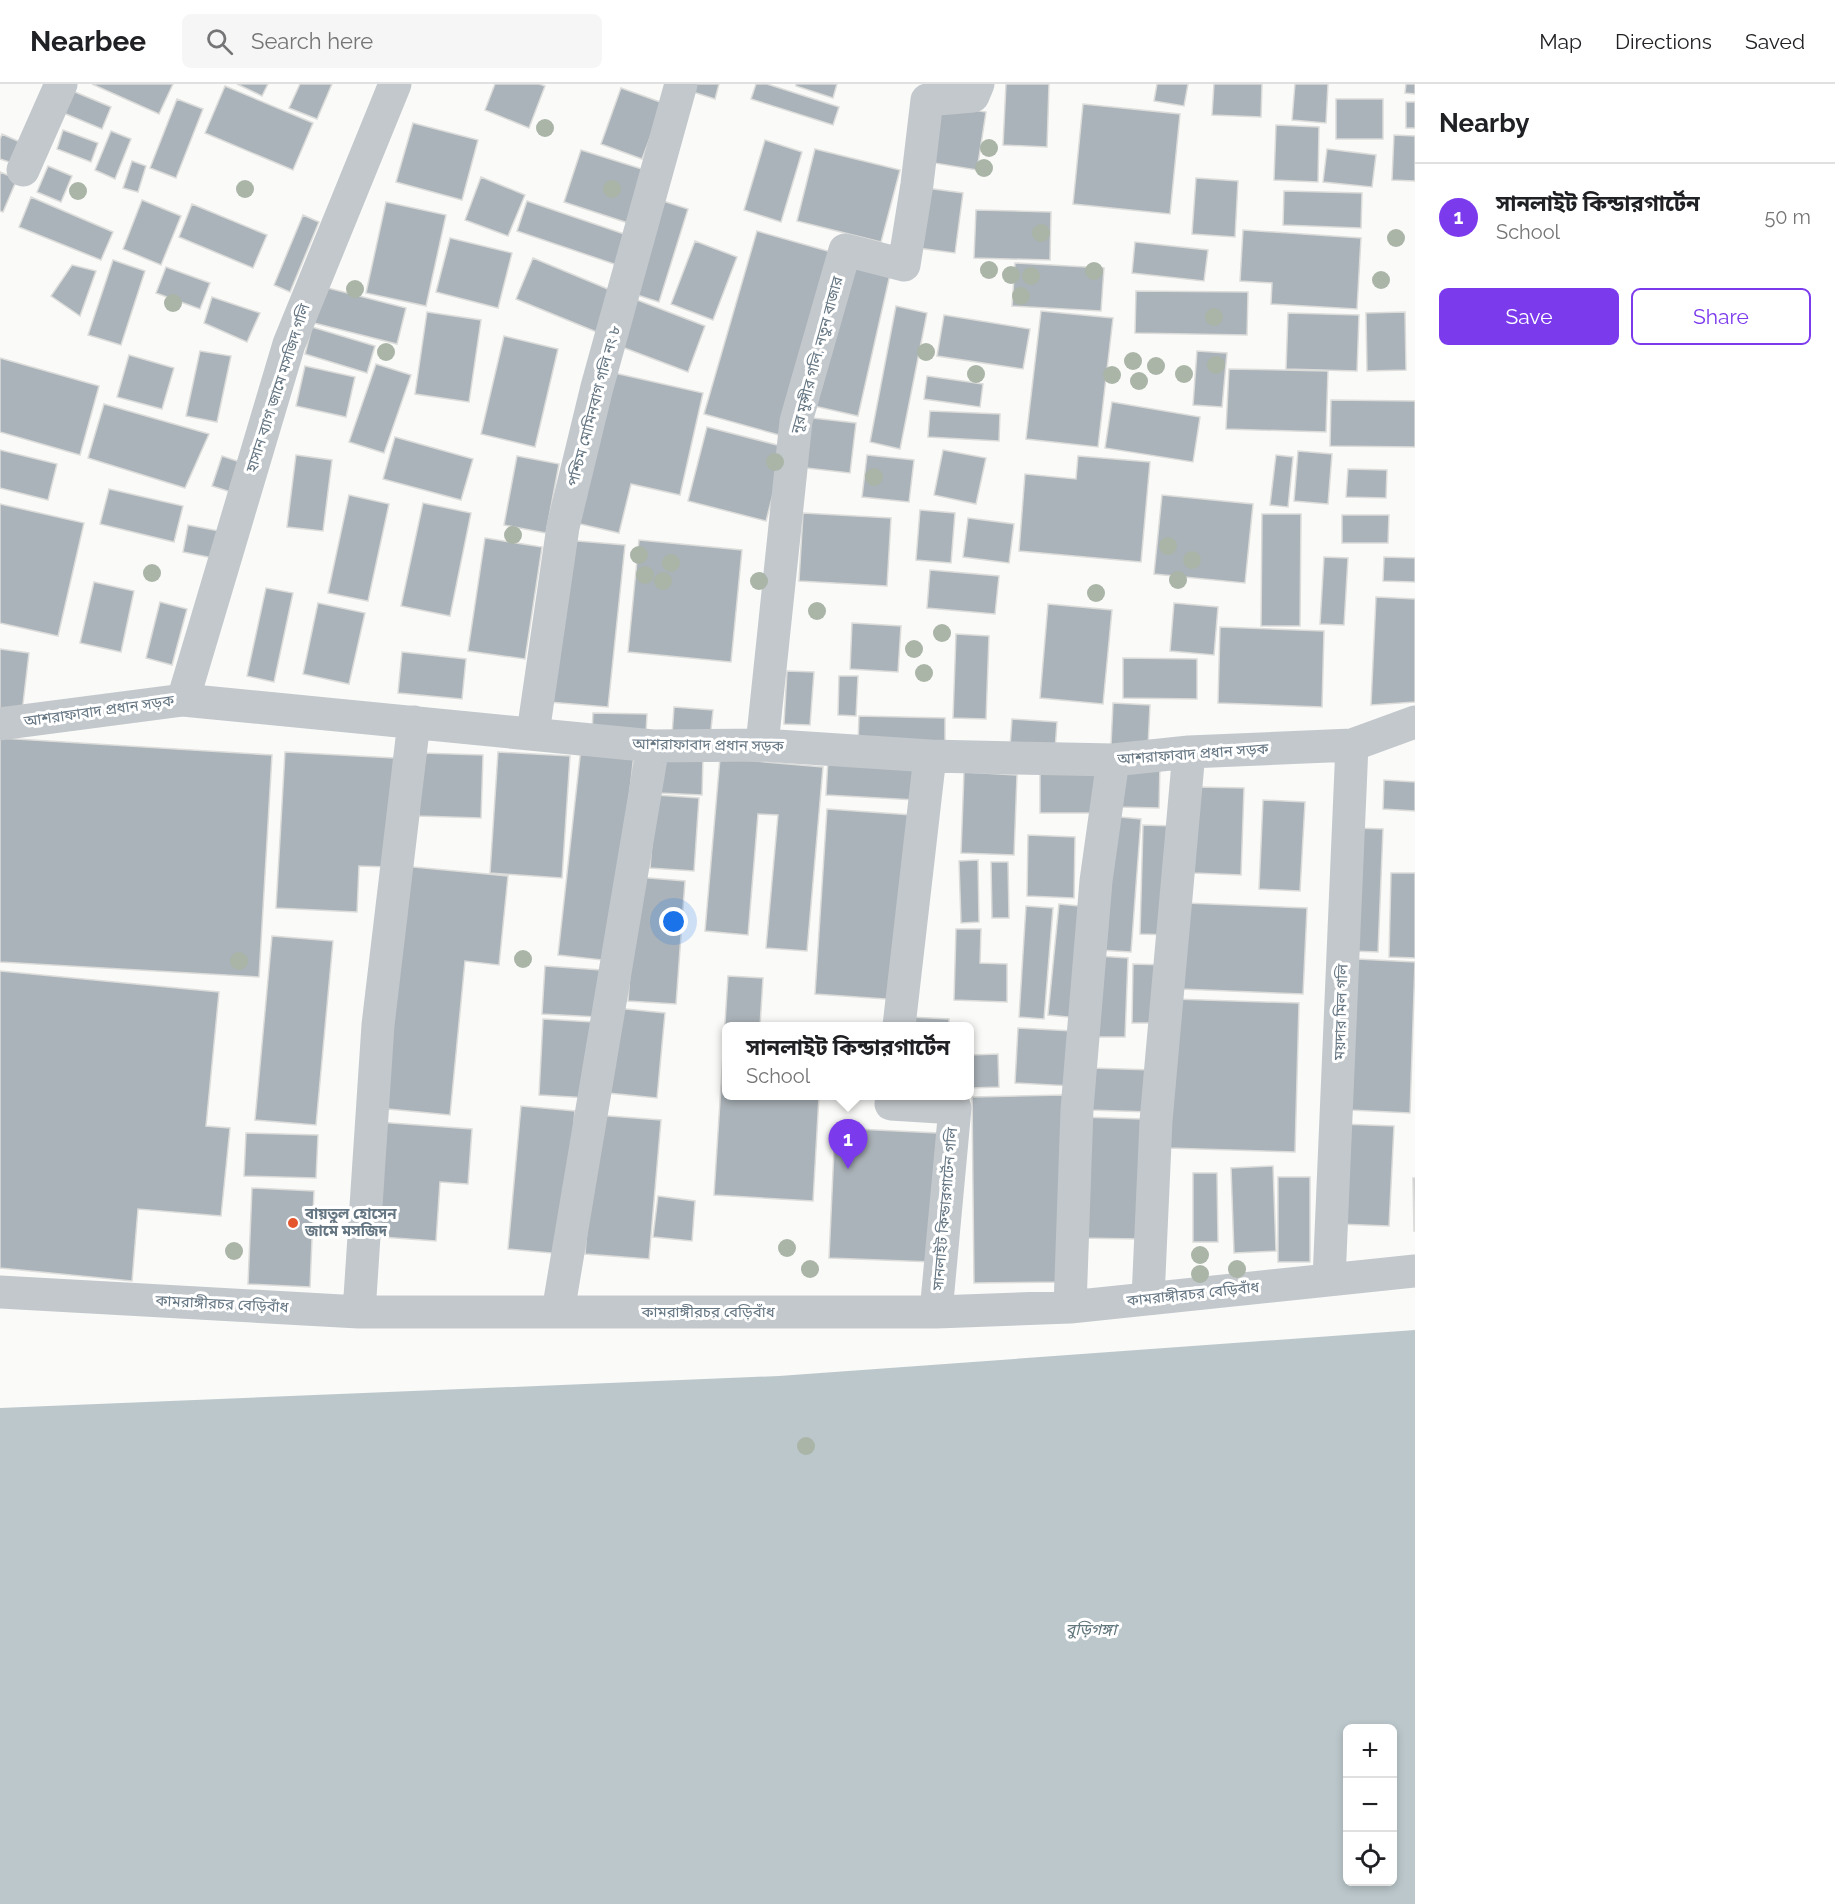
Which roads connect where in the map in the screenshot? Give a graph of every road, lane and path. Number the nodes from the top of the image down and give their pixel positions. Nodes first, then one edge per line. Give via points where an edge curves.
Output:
1 (61, 84) edge
2 (395, 84) edge
3 (681, 84) edge
4 (978, 84) edge
5 (23, 170) dead end
6 (183, 700) junction
7 (414, 722) junction
8 (1415, 722) edge
9 (0, 724) edge
10 (533, 733) junction
11 (1352, 744) junction
12 (762, 745) junction
13 (653, 746) junction
14 (1189, 752) junction
15 (930, 756) junction
16 (1113, 760) junction
17 (899, 1022) edge
18 (891, 1100) edge
19 (1415, 1271) edge
20 (1329, 1280) junction
21 (0, 1292) edge
22 (1148, 1298) junction
23 (1070, 1307) junction
24 (359, 1312) junction
25 (558, 1312) junction
26 (936, 1312) junction

1 - 5 street
2 - 6 street, হাসান ব্যাগ জামে মসজিদ গলি via 289,344
3 - 10 street, পশ্চিম মোমিনবাগ গলি নং ৮ via 597,387 563,527
4 - 12 street, নূর মুন্সীর গলি, নতুন বাজার via 973,96 927,100 904,265 844,250 796,421
6 - 7 street, আশরাফাবাদ প্রধান সড়ক
6 - 9 street, আশরাফাবাদ প্রধান সড়ক
7 - 10 street, আশরাফাবাদ প্রধান সড়ক
7 - 24 street via 378,1025
8 - 11 street, আশরাফাবাদ প্রধান সড়ক
10 - 13 street, আশরাফাবাদ প্রধান সড়ক
11 - 14 street, আশরাফাবাদ প্রধান সড়ক
11 - 20 street, ময়দার মিল গলি
12 - 13 street, আশরাফাবাদ প্রধান সড়ক
12 - 15 street, আশরাফাবাদ প্রধান সড়ক
13 - 25 street
14 - 16 street, আশরাফাবাদ প্রধান সড়ক
14 - 22 street via 1156,1121
15 - 16 street, আশরাফাবাদ প্রধান সড়ক
15 - 17 street
16 - 23 street via 1096,881 1077,1109
18 - 26 street, সানলাইট কিন্ডারগার্টেন গলি via 891,1104 955,1108
19 - 20 street, কামরাঙ্গীরচর বেড়িবাঁধ
20 - 22 street, কামরাঙ্গীরচর বেড়িবাঁধ
21 - 24 street, কামরাঙ্গীরচর বেড়িবাঁধ
22 - 23 street, কামরাঙ্গীরচর বেড়িবাঁধ
23 - 26 street, কামরাঙ্গীরচর বেড়িবাঁধ
24 - 25 street, কামরাঙ্গীরচর বেড়িবাঁধ
25 - 26 street, কামরাঙ্গীরচর বেড়িবাঁধ

